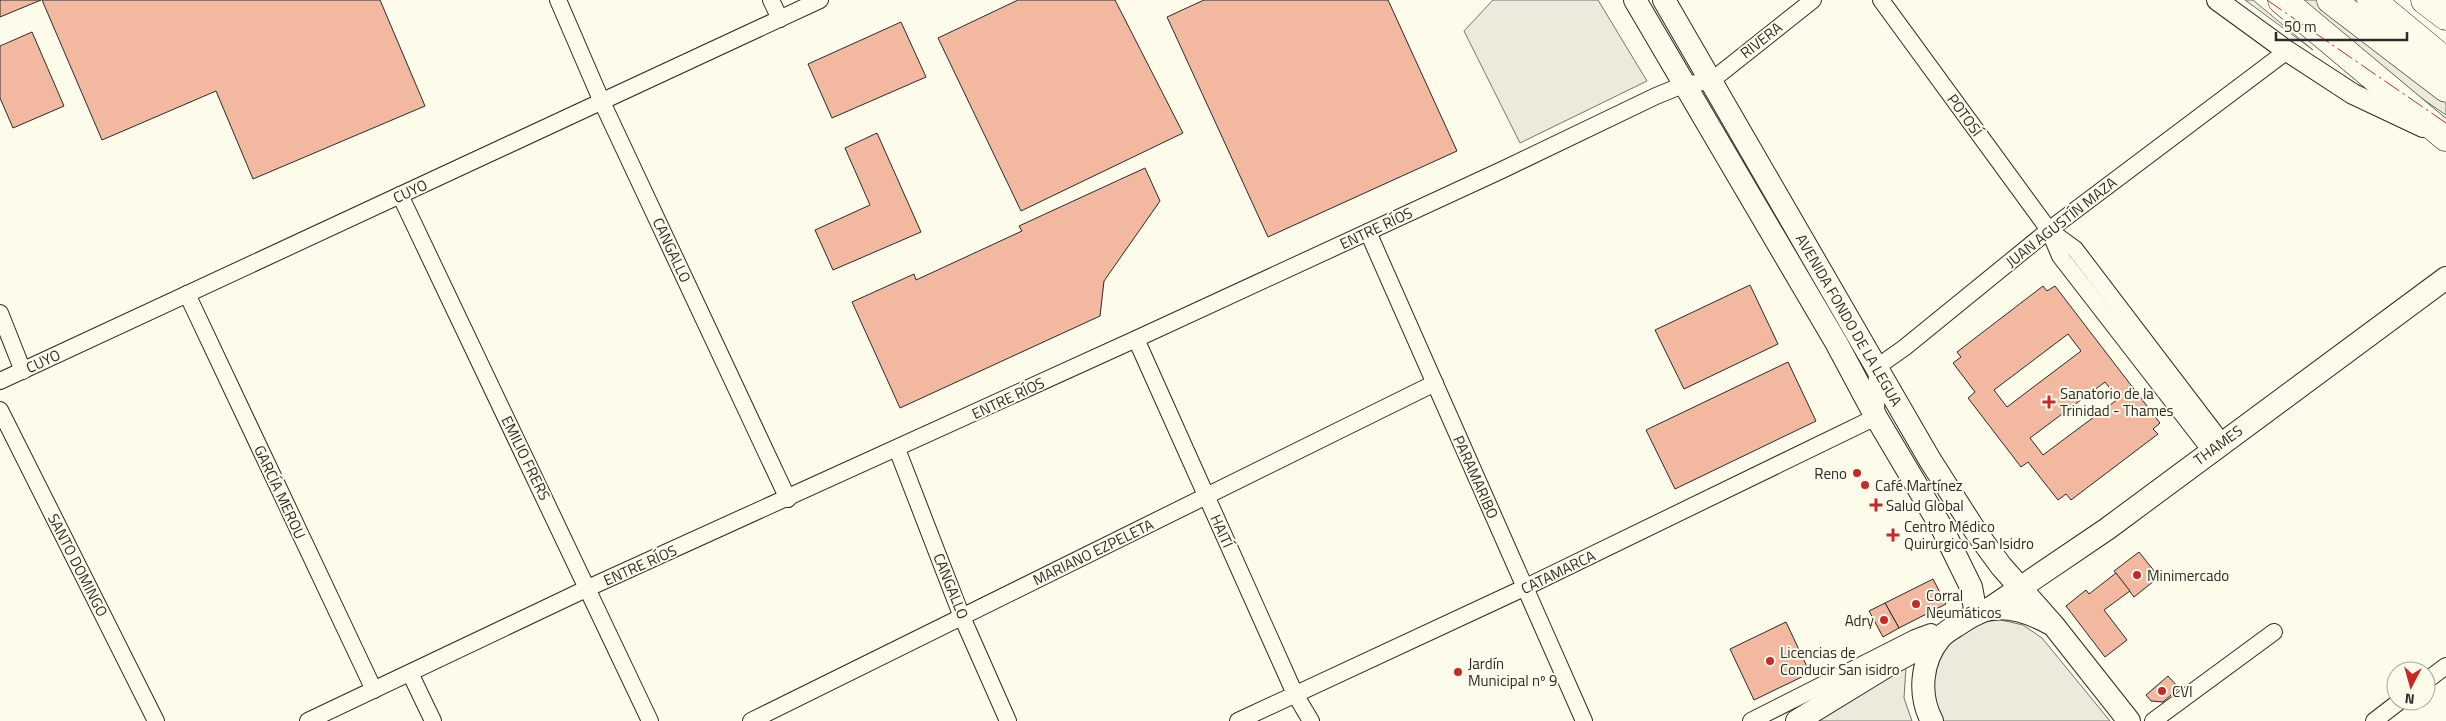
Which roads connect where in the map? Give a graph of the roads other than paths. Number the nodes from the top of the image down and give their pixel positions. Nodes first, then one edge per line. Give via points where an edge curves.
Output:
1 (558, 0) edge
2 (772, 0) edge
3 (820, 0) edge
4 (1635, 0) edge
5 (1664, 0) edge
6 (1813, 0) edge
7 (1881, 0) edge
8 (2217, 0) edge
9 (2282, 0) edge
10 (2331, 0) edge
11 (2370, 0) edge
12 (2425, 0) edge
13 (2446, 16) edge
14 (780, 19) junction
15 (2287, 51) junction
16 (2446, 62) edge
17 (1711, 81) junction
18 (1683, 85) junction
19 (2446, 88) edge
20 (602, 102) junction
21 (2446, 137) edge
22 (400, 195) junction
23 (2049, 230) junction
24 (1368, 232) junction
25 (2446, 278) edge
26 (187, 294) junction
27 (0, 313) edge
28 (1136, 340) junction
29 (1877, 367) junction
30 (23, 370) junction
31 (0, 381) edge
32 (1435, 383) junction
33 (0, 410) edge
34 (1876, 417) junction
35 (2216, 447) junction
36 (897, 449) junction
37 (1207, 496) junction
38 (788, 499) junction
39 (1526, 587) junction
40 (588, 588) junction
41 (2022, 588) junction
42 (1977, 614) junction
43 (962, 616) junction
44 (2054, 626) junction
45 (2274, 632) dead end
46 (1941, 637) junction
47 (410, 673) junction
48 (374, 690) junction
49 (1295, 694) junction
50 (2387, 711) edge
51 (156, 721) edge
52 (308, 721) edge
53 (433, 721) edge
54 (650, 721) edge
55 (751, 721) edge
56 (1008, 721) edge
57 (1238, 721) edge
58 (1311, 721) edge
59 (1584, 721) edge
60 (1751, 721) edge
61 (1797, 721) edge
62 (1932, 721) edge
63 (2130, 721) edge
64 (2154, 721) edge
65 (2374, 721) edge

1 - 20 street, CANGALLO
2 - 14 street
3 - 14 street, CUYO
4 - 18 main road, AVENIDA FONDO DE LA LEGUA
5 - 17 main road, AVENIDA FONDO DE LA LEGUA
6 - 17 street, RIVERA
7 - 23 street, POTOSÍ
8 - 15 street
9 - 21 highway
10 - 19 highway
11 - 16 highway
12 - 13 highway
14 - 20 street, CUYO
15 - 21 street via 2353,94
15 - 23 street, JUAN AGUSTÍN MAZA
17 - 18 street, ENTRE RÍOS
17 - 29 main road, AVENIDA FONDO DE LA LEGUA
18 - 24 street, ENTRE RÍOS
18 - 34 main road, AVENIDA FONDO DE LA LEGUA via 1837,344
20 - 22 street, CUYO
20 - 38 street, CANGALLO
22 - 26 street, CUYO
22 - 40 street, EMILIO FRERS
23 - 29 street, JUAN AGUSTÍN MAZA
23 - 35 street, POTOSÍ via 2075,248
24 - 28 street, ENTRE RÍOS
24 - 32 street, PARAMARIBO
25 - 35 main road, THAMES
26 - 30 street, CUYO
26 - 48 street, GARCÍA MEROU
27 - 30 street
28 - 36 street, ENTRE RÍOS
28 - 37 street, HAITÍ
29 - 34 street
29 - 41 main road, AVENIDA FONDO DE LA LEGUA via 1976,532
30 - 31 street, CUYO
32 - 37 street, MARIANO EZPELETA
32 - 39 street, PARAMARIBO
33 - 51 street, SANTO DOMINGO
34 - 39 street, CATAMARCA
34 - 42 main road, AVENIDA FONDO DE LA LEGUA via 1965,572
35 - 41 main road, THAMES
36 - 38 street, ENTRE RÍOS
36 - 43 street, CANGALLO
37 - 43 street, MARIANO EZPELETA
37 - 49 street, HAITÍ
38 - 40 street, ENTRE RÍOS
39 - 49 street, CATAMARCA
39 - 59 street, PARAMARIBO
40 - 47 street, ENTRE RÍOS
40 - 54 street, EMILIO FRERS
41 - 42 main road, THAMES
41 - 44 main road, AVENIDA FONDO DE LA LEGUA
42 - 44 main road via 2005,608 2031,613
42 - 46 main road, THAMES
42 - 60 street via 1915,638
43 - 55 street, MARIANO EZPELETA
43 - 56 street, CANGALLO
44 - 63 main road, AVENIDA FONDO DE LA LEGUA
45 - 64 street
46 - 61 main road, THAMES
46 - 62 main road via 1928,659 1923,685 1927,712
47 - 48 street, ENTRE RÍOS
47 - 53 street
48 - 52 street, ENTRE RÍOS
49 - 57 street, CATAMARCA
49 - 58 street, HAITÍ
50 - 65 street

